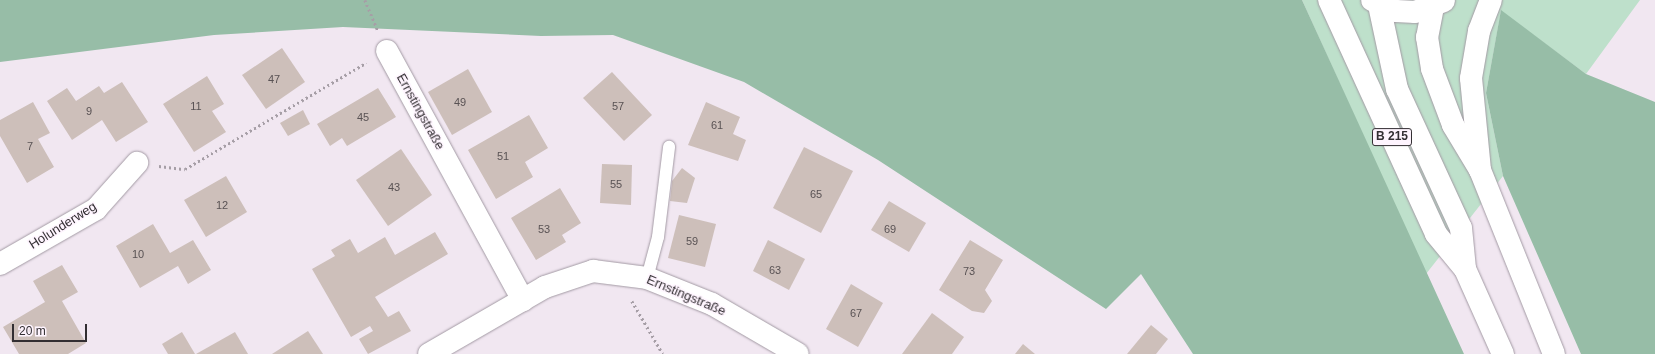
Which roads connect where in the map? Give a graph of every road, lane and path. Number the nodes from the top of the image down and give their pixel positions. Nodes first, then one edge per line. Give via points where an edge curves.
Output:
1 (365, 0) edge
2 (1329, 0) edge
3 (1491, 0) edge
4 (1375, 2) edge
5 (1439, 4) edge
6 (387, 51) junction
7 (669, 147) dead end
8 (137, 163) joint
9 (1480, 170) junction
10 (0, 264) edge
11 (1465, 269) junction
12 (619, 277) junction
13 (647, 278) junction
14 (523, 300) junction
15 (429, 354) edge
16 (663, 354) edge
17 (798, 354) edge
18 (1503, 354) edge
19 (1554, 354) edge

1 - 6 path
2 - 11 main road, B 215 via 1436,234
3 - 9 main road via 1479,31 1471,78
4 - 5 main road, B 215 via 1396,11
4 - 11 main road, B 215 via 1397,89 1461,228
5 - 9 main road, B 215 via 1427,37 1432,69 1453,125
6 - 8 path via 185,168
6 - 14 main road, Ernstingstraße
7 - 13 lane via 658,237
8 - 10 main road, Holunderweg via 96,209
9 - 19 main road, B 215
11 - 18 main road, B 215
12 - 13 main road, Ernstingstraße
12 - 14 main road, Ernstingstraße via 593,271 545,287
12 - 16 path
13 - 17 main road, Ernstingstraße via 712,304
14 - 15 main road, Ernstingstraße

